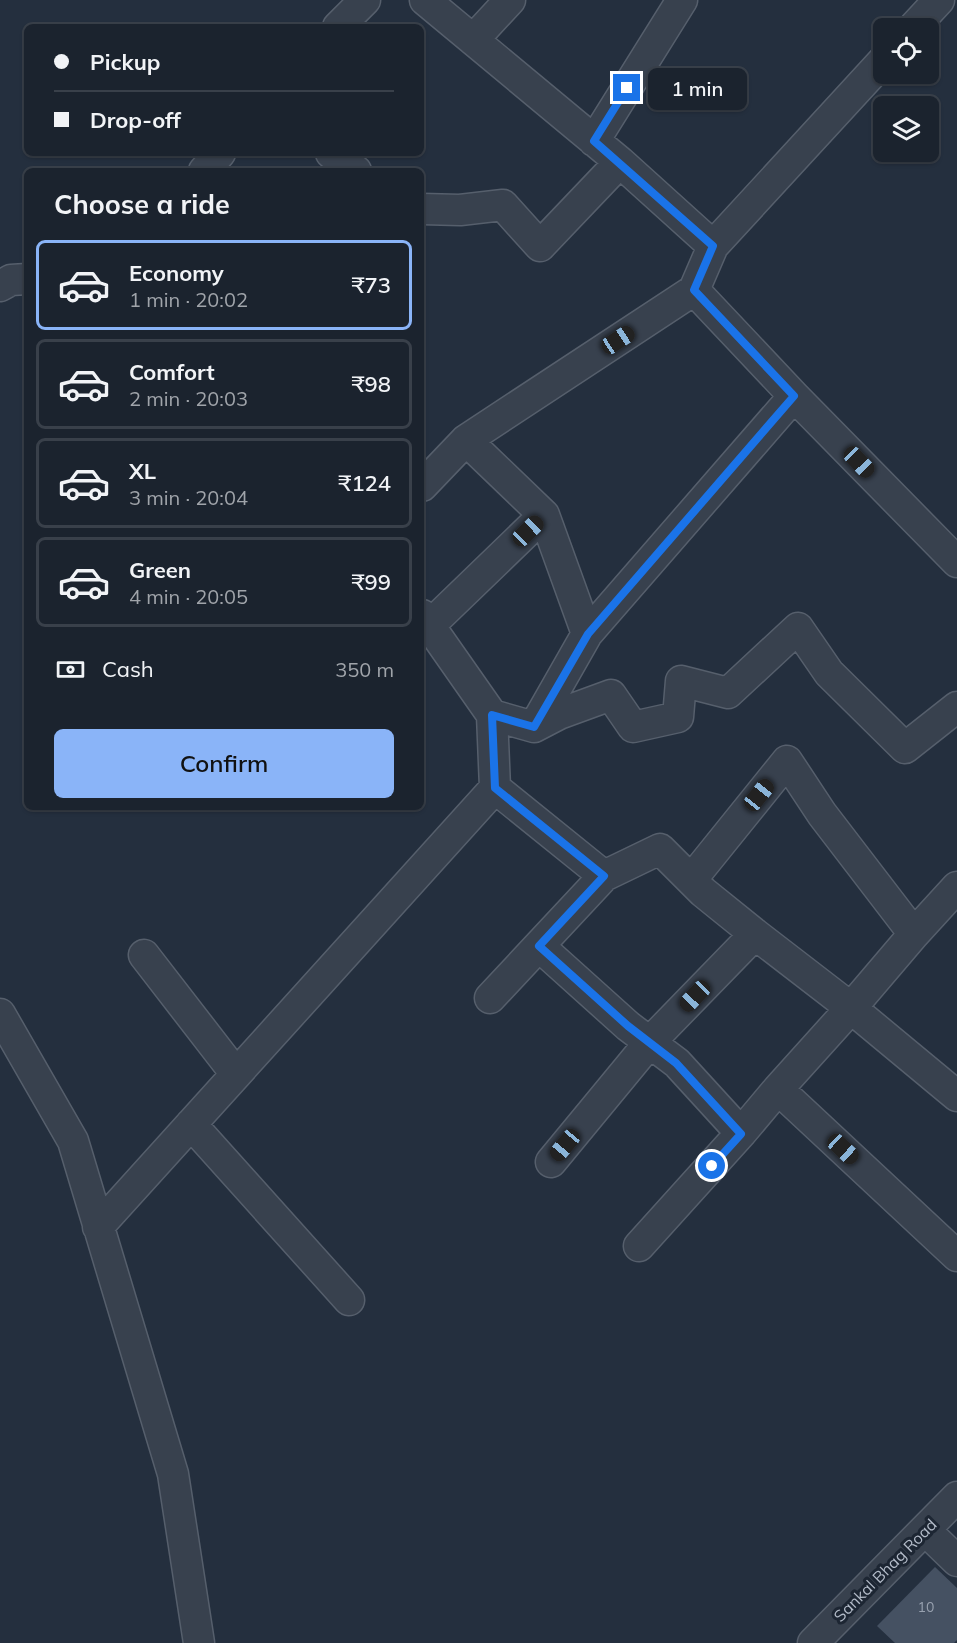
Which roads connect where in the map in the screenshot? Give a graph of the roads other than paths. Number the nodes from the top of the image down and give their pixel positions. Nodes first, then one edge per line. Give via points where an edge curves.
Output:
1 (364, 0) edge
2 (424, 0) edge
3 (510, 0) edge
4 (682, 0) edge
5 (341, 24) edge
6 (473, 40) junction
7 (873, 72) edge
8 (594, 141) junction
9 (217, 156) edge
10 (335, 156) edge
11 (620, 162) junction
12 (207, 168) edge
13 (352, 168) edge
14 (424, 209) edge
15 (713, 246) junction
16 (24, 279) edge
17 (0, 286) edge
18 (694, 290) junction
19 (794, 396) junction
20 (466, 440) junction
21 (424, 484) edge
22 (544, 515) junction
23 (957, 562) edge
24 (425, 620) edge
25 (588, 634) junction
26 (957, 707) edge
27 (492, 715) junction
28 (534, 727) junction
29 (495, 788) junction
30 (604, 876) junction
31 (691, 880) junction
32 (956, 890) edge
33 (755, 934) junction
34 (914, 934) junction
35 (539, 946) junction
36 (144, 955) dead end
37 (490, 998) dead end
38 (851, 1008) junction
39 (0, 1014) edge
40 (650, 1042) junction
41 (236, 1074) junction
42 (778, 1089) junction
43 (957, 1096) edge
44 (191, 1124) junction
45 (741, 1134) junction
46 (550, 1162) dead end
47 (98, 1227) junction
48 (639, 1246) dead end
49 (957, 1256) edge
50 (349, 1300) dead end
51 (957, 1497) edge
52 (926, 1530) junction
53 (957, 1561) edge
54 (199, 1643) edge
55 (813, 1643) edge

1 - 5 street
2 - 6 street
3 - 6 street
4 - 8 street
6 - 8 street
7 - 15 street
8 - 11 street
9 - 12 street
10 - 13 street
11 - 14 street via 540,246 503,205
11 - 15 street
15 - 18 street
16 - 17 street
18 - 19 street
18 - 20 street
19 - 23 street
19 - 25 street
20 - 21 street
20 - 22 street
22 - 24 street
22 - 25 street
24 - 27 street
25 - 28 street
26 - 28 street via 905,748 829,673 798,628 728,693 681,681 678,717 633,728 611,695
27 - 28 street
27 - 29 street
29 - 30 street
29 - 41 street
30 - 31 street via 660,849
30 - 35 street
31 - 33 street
31 - 34 street via 786,761
32 - 34 street
33 - 38 street
33 - 40 street
34 - 38 street
35 - 37 street
35 - 40 street
36 - 41 street
38 - 42 street
38 - 43 street
39 - 47 street via 73,1141
40 - 45 street via 676,1063
40 - 46 street
41 - 44 street
42 - 45 street
42 - 49 street
44 - 47 street
44 - 50 street
45 - 48 street
47 - 54 street via 173,1474
51 - 52 street, Sankal Bhag Road
52 - 53 street
52 - 55 street, Sankal Bhag Road

